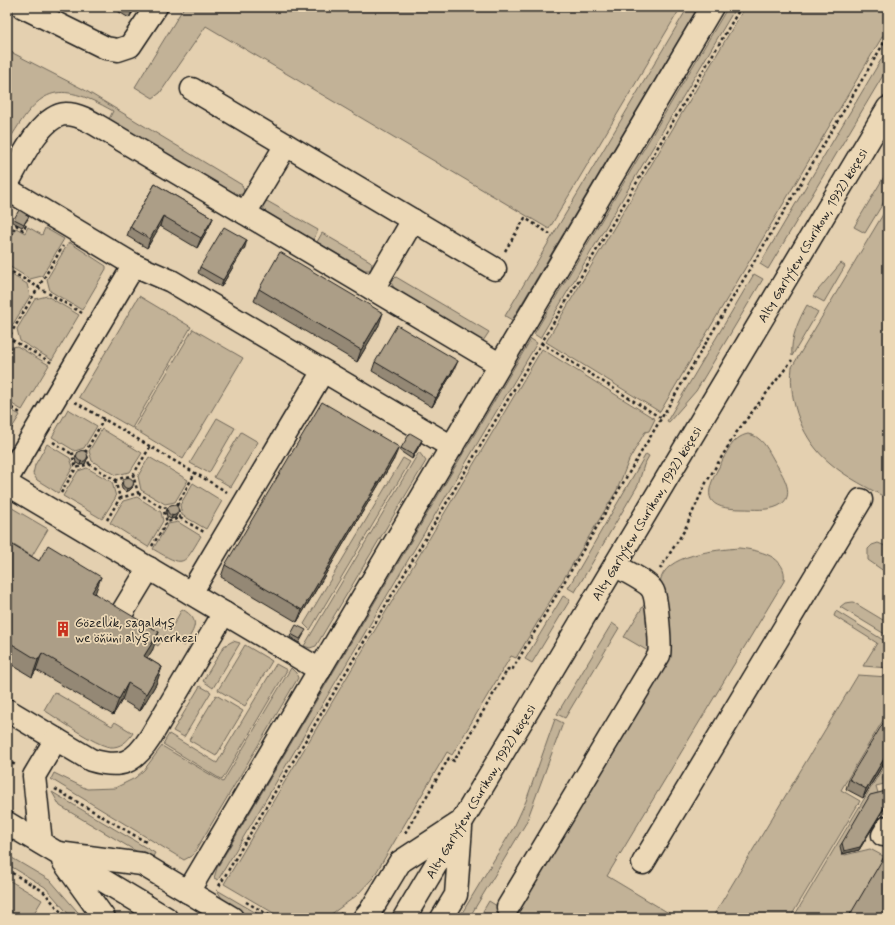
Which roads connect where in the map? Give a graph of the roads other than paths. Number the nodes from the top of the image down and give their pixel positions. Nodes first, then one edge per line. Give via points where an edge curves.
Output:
1 (156, 7) edge
2 (712, 7) edge
3 (37, 10) edge
4 (192, 89) dead end
5 (888, 108) edge
6 (286, 145) junction
7 (7, 184) edge
8 (7, 189) edge
9 (245, 213) junction
10 (413, 220) junction
11 (134, 265) junction
12 (495, 269) road end
13 (373, 289) junction
14 (499, 364) junction
15 (323, 371) junction
16 (452, 447) junction
17 (7, 479) edge
18 (7, 484) edge
19 (861, 500) dead end
20 (150, 558) junction
21 (615, 565) junction
22 (191, 594) junction
23 (224, 613) junction
24 (120, 616) edge
25 (320, 670) junction
26 (7, 710) edge
27 (56, 739) junction
28 (462, 822) junction
29 (7, 823) edge
30 (50, 848) junction
31 (643, 863) dead end
32 (188, 892) junction
33 (508, 907) dead end
34 (356, 914) edge
35 (104, 918) edge
36 (166, 918) edge
37 (232, 918) edge
38 (404, 918) edge
39 (442, 918) edge

1 - 3 street via 130,46 118,50 106,48
2 - 14 street
4 - 6 street
5 - 21 street, Alty Garlyýew (Surikow, 1932) köçesi
6 - 9 street
6 - 10 street
7 - 9 street via 39,130 47,122 57,115 76,115
8 - 11 street
9 - 13 street
10 - 12 street
10 - 13 street
11 - 15 street via 171,281
11 - 17 street
13 - 14 street
14 - 16 street
15 - 16 street
15 - 22 street
16 - 25 street
18 - 20 street
19 - 31 street
20 - 22 street
20 - 24 street
21 - 28 street, Alty Garlyýew (Surikow, 1932) köçesi
21 - 33 street via 653,591 660,650 656,661
22 - 23 street
23 - 25 street
23 - 27 street via 150,738 134,758 124,762 103,763 92,760
25 - 32 street
26 - 27 street
27 - 30 street via 34,776
28 - 34 street via 400,862 371,910
28 - 38 street, Alty Garlyýew (Surikow, 1932) köçesi
28 - 39 street via 456,895
29 - 30 street
30 - 32 street via 142,864
30 - 35 street
30 - 36 street
32 - 37 street

